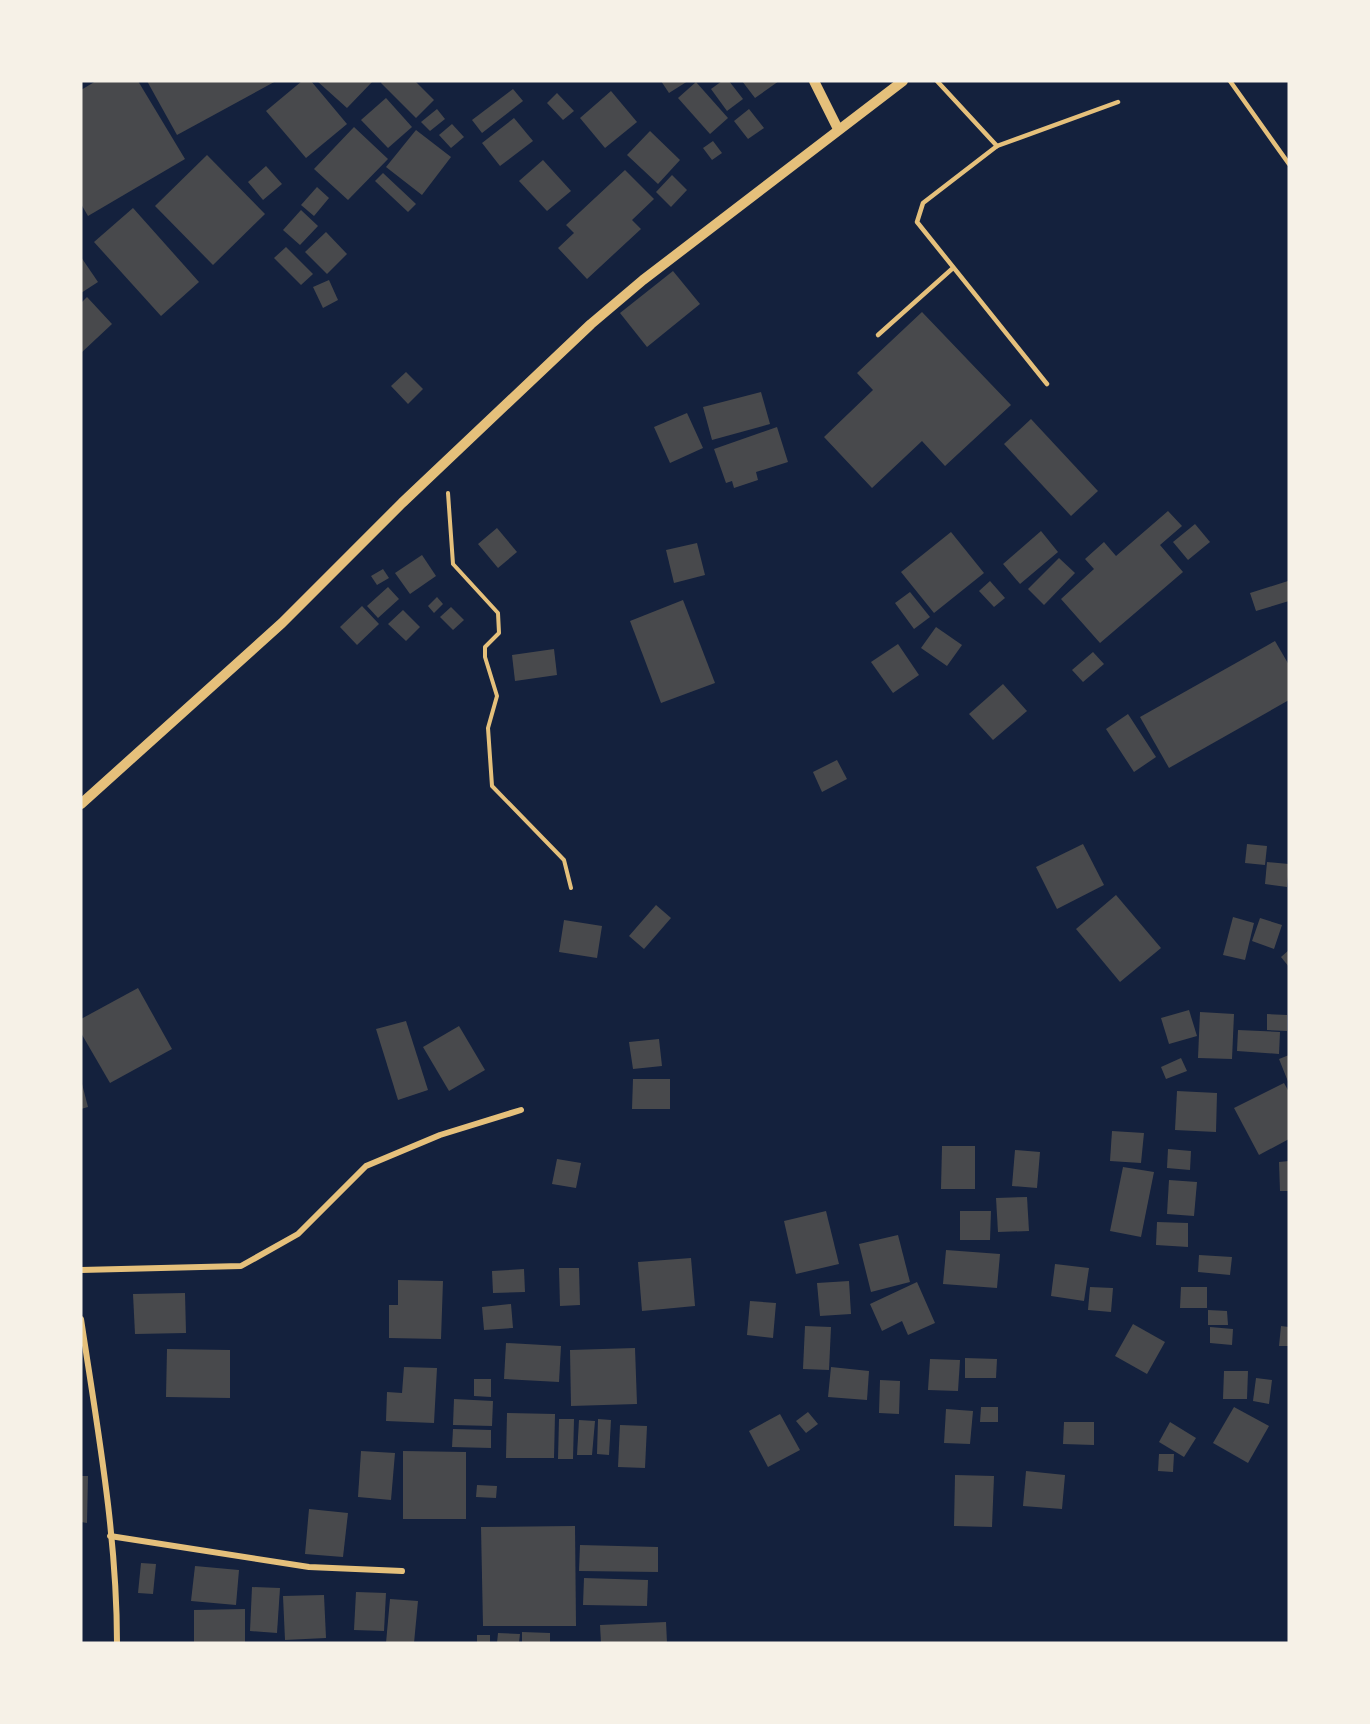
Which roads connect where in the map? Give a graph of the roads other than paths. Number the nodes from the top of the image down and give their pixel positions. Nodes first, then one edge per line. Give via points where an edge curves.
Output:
1 (814, 81) edge
2 (903, 81) edge
3 (937, 81) edge
4 (1230, 81) edge
5 (1118, 102) dead end
6 (838, 129) junction
7 (997, 146) junction
8 (1289, 165) edge
9 (953, 268) junction
10 (878, 334) dead end
11 (1047, 384) dead end
12 (81, 804) edge
13 (521, 1110) dead end
14 (81, 1270) edge
15 (81, 1319) edge
16 (110, 1536) junction
17 (402, 1571) dead end
18 (117, 1643) edge

1 - 6 street
2 - 6 street
3 - 7 lane
4 - 8 lane
5 - 7 lane
6 - 12 street via 591,324 282,623
7 - 9 lane via 923,203 917,222
9 - 10 lane
9 - 11 lane
13 - 14 street via 440,1135 366,1166 298,1234 241,1266
15 - 16 street via 106,1479
16 - 17 street via 309,1567
16 - 18 street via 117,1592

